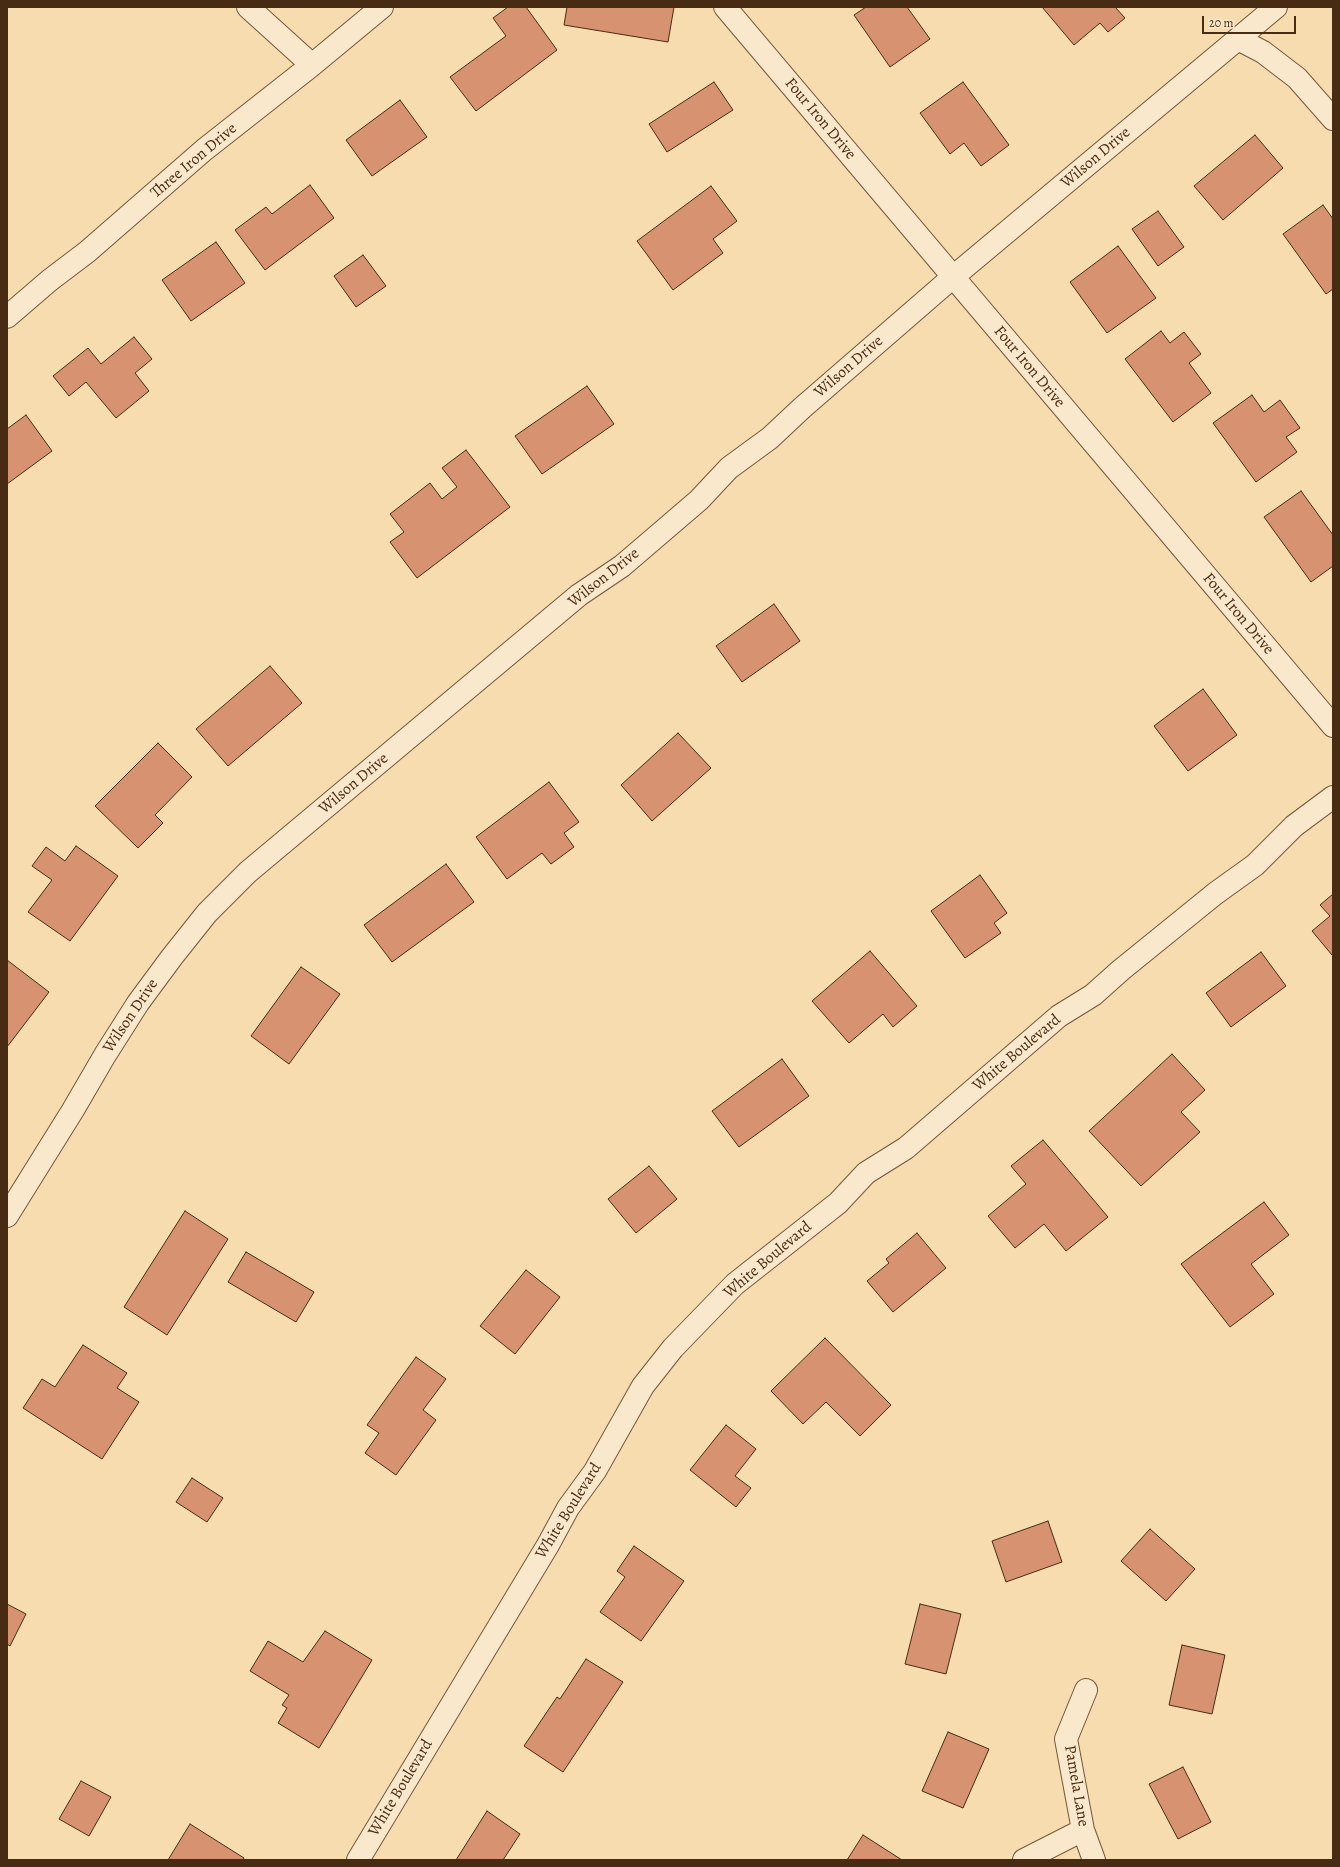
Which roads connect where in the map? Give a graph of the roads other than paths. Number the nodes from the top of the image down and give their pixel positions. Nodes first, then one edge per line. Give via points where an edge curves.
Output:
1 (248, 7) edge
2 (382, 7) edge
3 (725, 7) edge
4 (1276, 7) edge
5 (1238, 39) junction
6 (312, 65) junction
7 (1333, 119) edge
8 (953, 277) junction
9 (7, 317) edge
10 (1333, 726) edge
11 (1333, 797) edge
12 (7, 1216) edge
13 (1086, 1690) dead end
14 (1083, 1830) junction
15 (358, 1860) edge
16 (1024, 1860) edge
17 (1094, 1860) edge

1 - 6 street
2 - 6 street, Three Iron Drive
3 - 8 street, Four Iron Drive
4 - 5 street, Wilson Drive
5 - 7 street via 1263,52 1297,78
5 - 8 street, Wilson Drive
6 - 9 street, Three Iron Drive via 204,150 87,252
8 - 10 street, Four Iron Drive
8 - 12 street, Wilson Drive via 770,438 729,468 699,500 622,566 579,595 248,872 207,913 138,1003
11 - 15 street, White Boulevard via 1294,826 1255,865 1120,970 1093,995 1059,1016 906,1148 866,1173 838,1203 735,1284 673,1348 642,1386 595,1471 568,1508
13 - 14 street, Pamela Lane via 1066,1739
14 - 16 street
14 - 17 street, Pamela Lane

